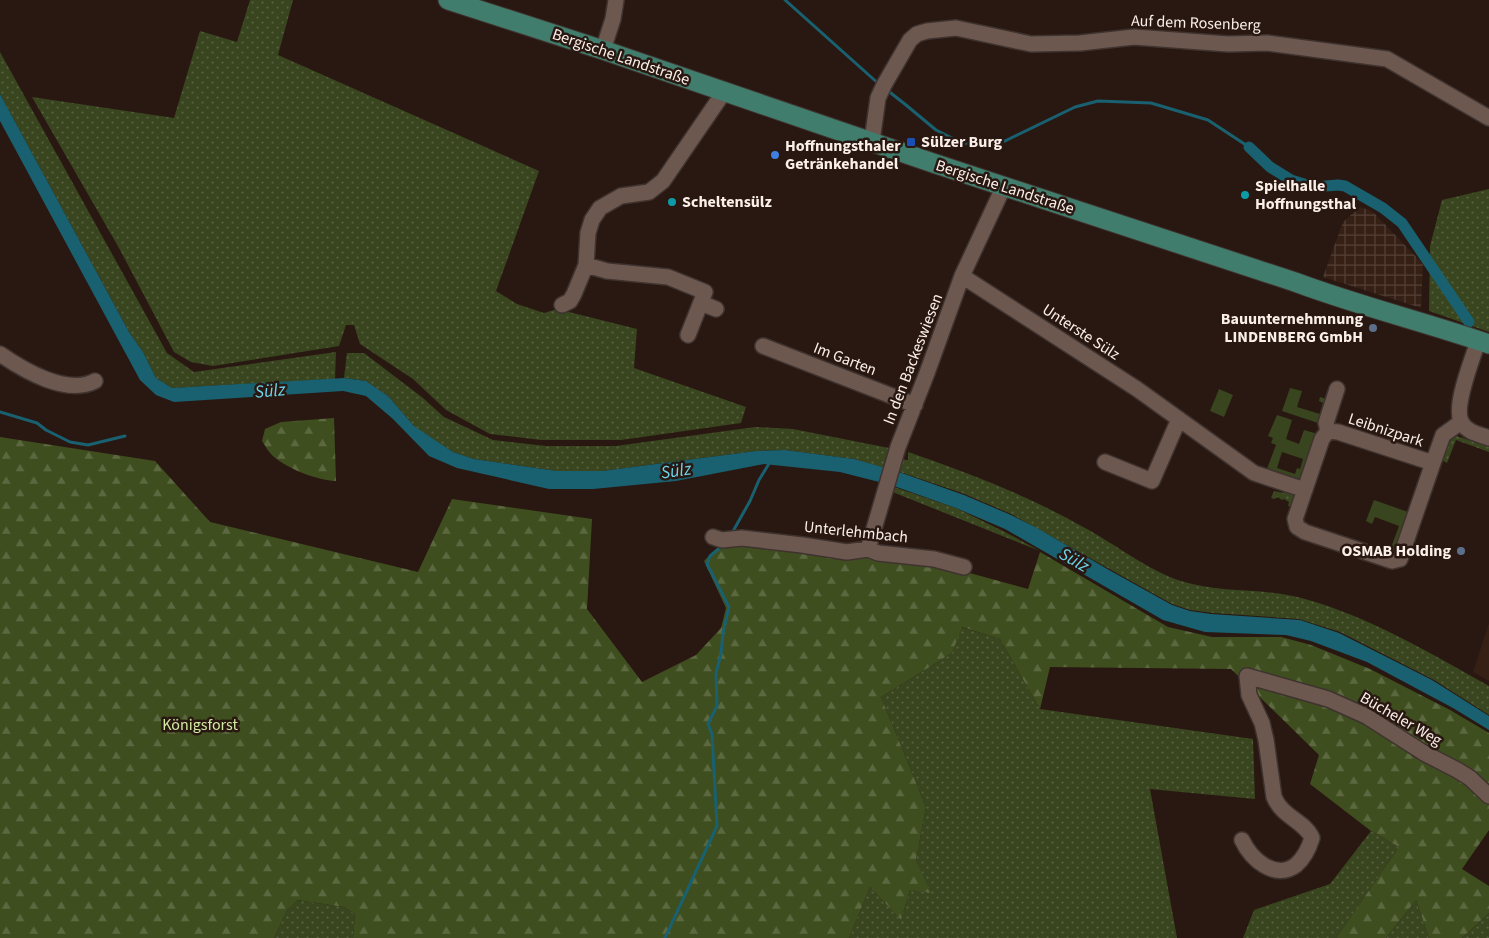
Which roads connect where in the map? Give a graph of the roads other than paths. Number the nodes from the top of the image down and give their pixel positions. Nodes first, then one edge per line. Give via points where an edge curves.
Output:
1 (448, 0) edge
2 (616, 0) edge
3 (603, 50) junction
4 (724, 92) junction
5 (1489, 118) edge
6 (872, 142) junction
7 (1004, 186) junction
8 (586, 265) junction
9 (962, 276) junction
10 (701, 303) junction
11 (562, 305) dead end
12 (716, 309) dead end
13 (688, 335) dead end
14 (1484, 343) edge
15 (763, 346) dead end
16 (0, 354) edge
17 (95, 381) dead end
18 (1337, 389) dead end
19 (915, 404) junction
20 (1179, 419) junction
21 (1461, 422) junction
22 (1328, 431) junction
23 (1489, 438) edge
24 (1105, 462) dead end
25 (1433, 464) junction
26 (1305, 490) junction
27 (713, 537) dead end
28 (868, 549) junction
29 (964, 567) dead end
30 (1489, 796) edge
31 (1242, 840) dead end

1 - 3 main road, Bergische Landstraße
2 - 3 street
3 - 4 main road, Bergische Landstraße
4 - 6 main road, Bergische Landstraße
4 - 8 street via 663,181 649,192 621,196 600,208 588,233
5 - 6 street, Auf dem Rosenberg via 1387,59 1267,43 1228,44 1134,37 1031,44 966,29 946,28 927,30 910,40 878,98
6 - 7 main road, Bergische Landstraße
7 - 9 street, In den Backeswiesen
7 - 14 main road, Bergische Landstraße via 1337,298
8 - 10 street via 607,271 668,277 705,292
8 - 11 street via 570,301
9 - 19 street, In den Backeswiesen
9 - 20 street, Unterste Sülz
10 - 12 street
10 - 13 street
14 - 21 street via 1462,395
15 - 19 street, Im Garten
16 - 17 street via 38,376 59,383 80,386
18 - 22 street, Leibnizpark via 1326,423
19 - 28 street, In den Backeswiesen via 897,450
20 - 24 street via 1152,481
20 - 26 street, Unterste Sülz via 1254,473
21 - 23 street via 1470,431
21 - 25 street, Leibnizpark via 1443,435
22 - 25 street, Leibnizpark
22 - 26 street, Leibnizpark via 1322,439
25 - 26 street, Leibnizpark via 1400,560 1392,561 1297,527 1296,519
27 - 28 street, Unterlehmbach via 847,552
28 - 29 street, Unterlehmbach
30 - 31 street, Bücheler Weg via 1458,770 1424,753 1366,716 1328,699 1247,676 1249,695 1262,723 1277,805 1312,838 1303,857 1295,865 1281,870 1266,867 1247,851

